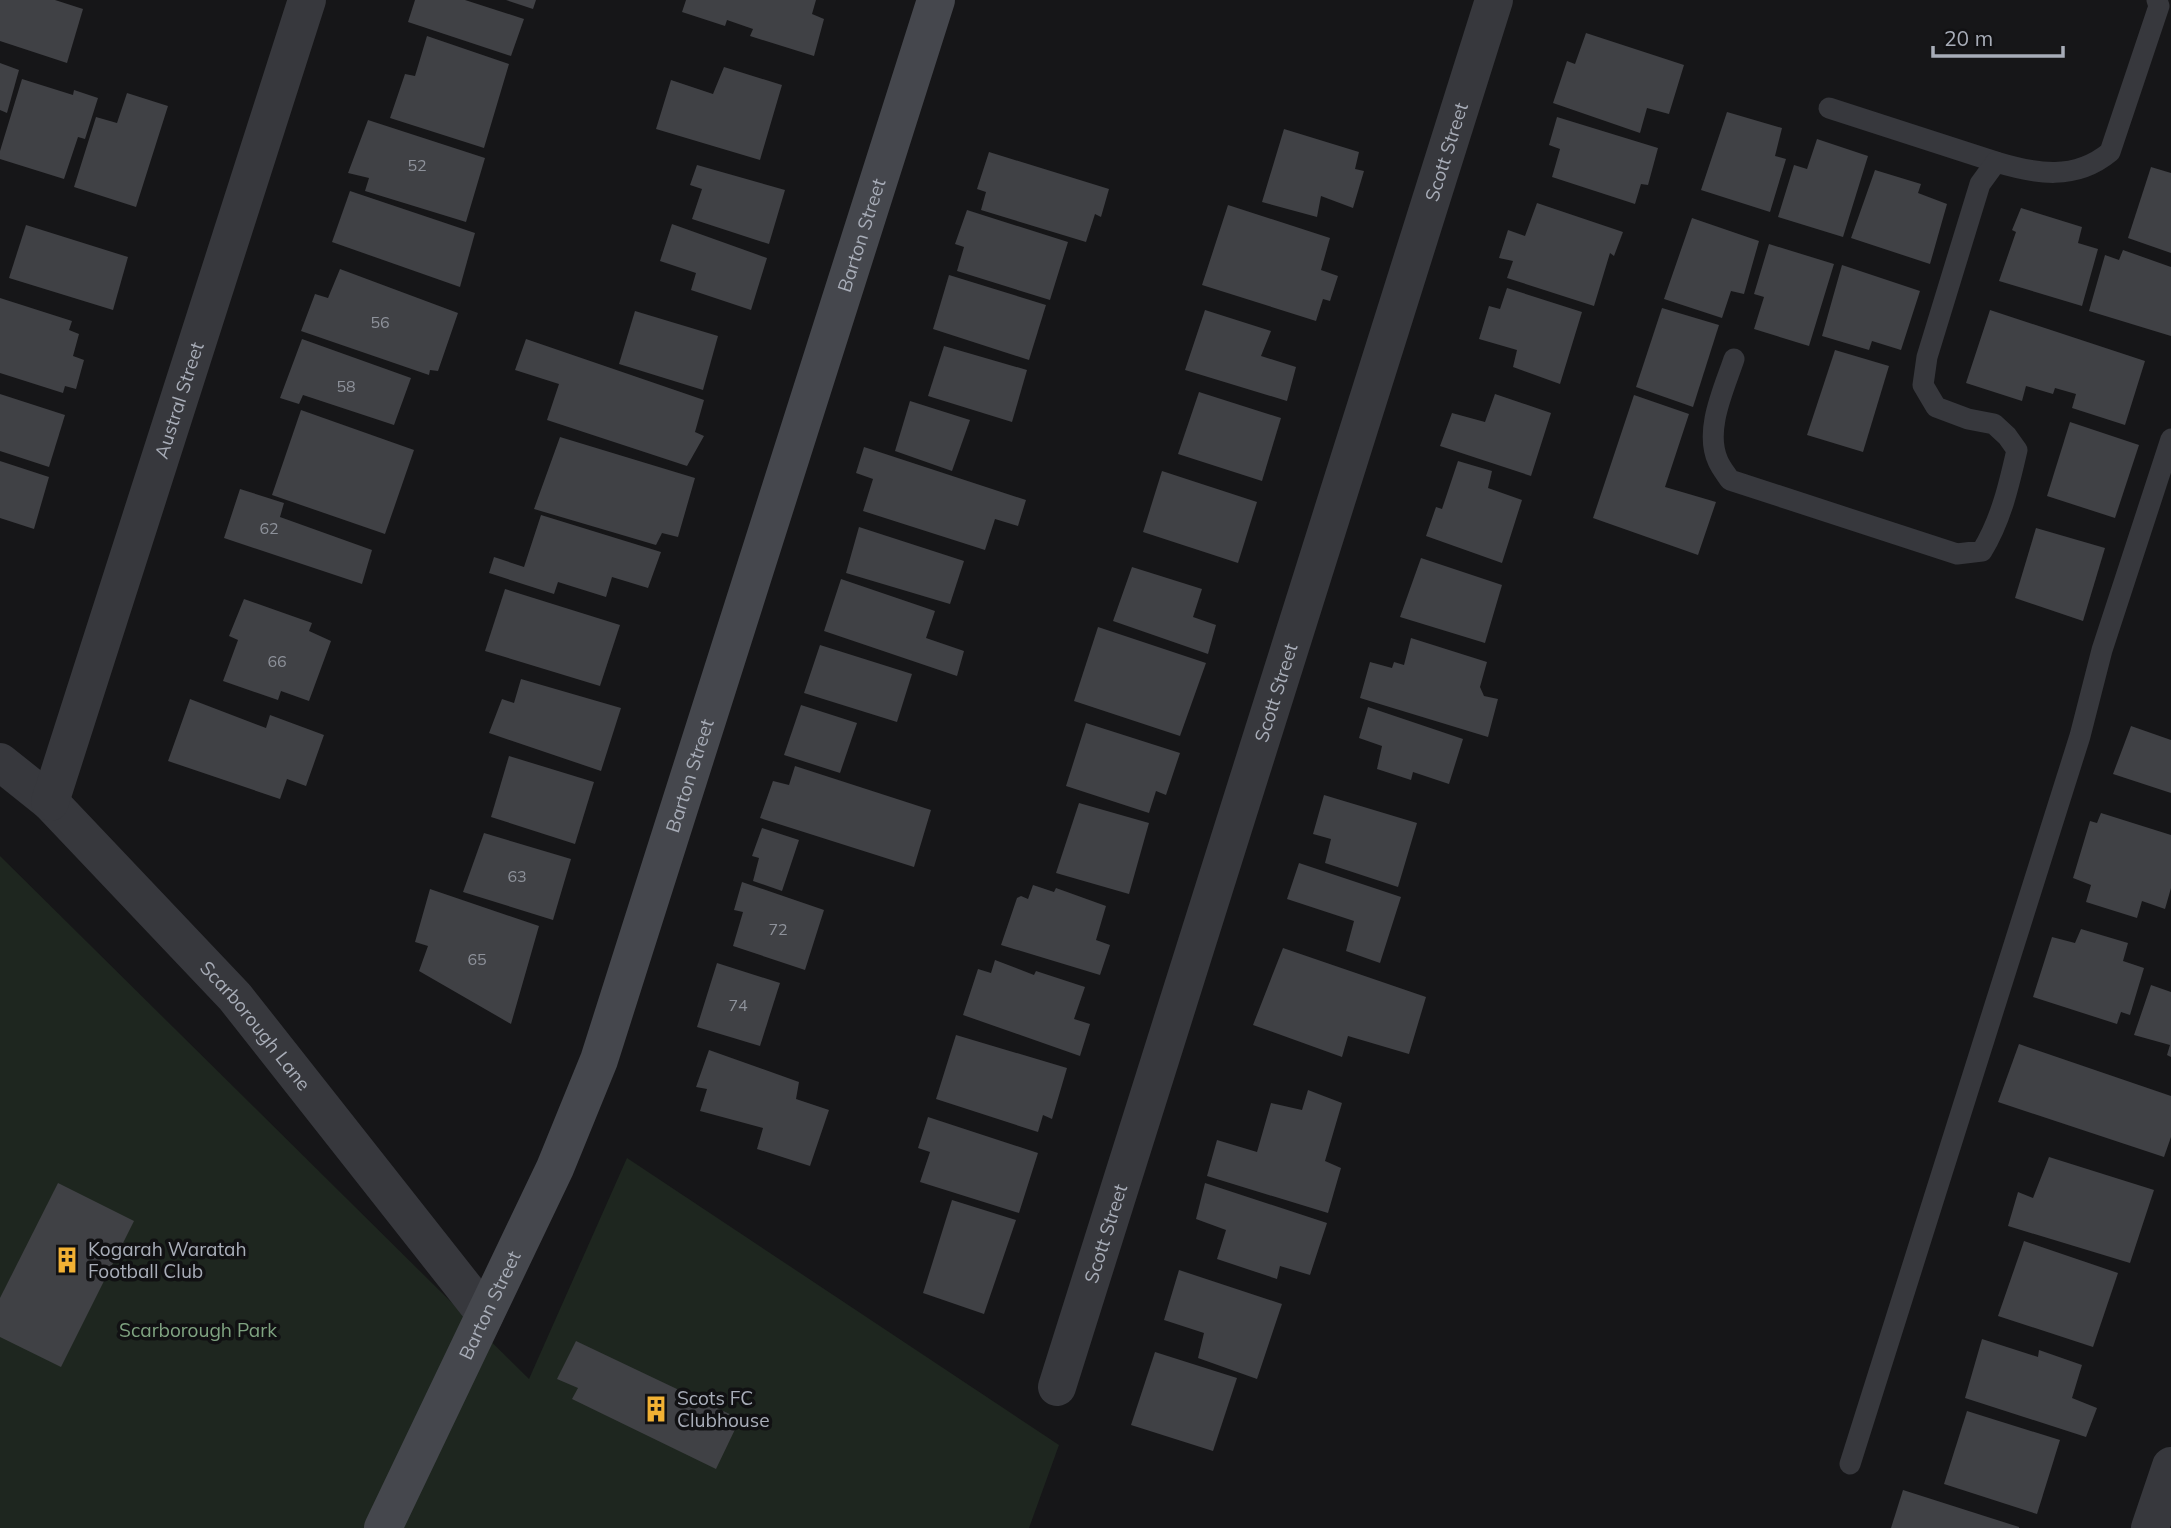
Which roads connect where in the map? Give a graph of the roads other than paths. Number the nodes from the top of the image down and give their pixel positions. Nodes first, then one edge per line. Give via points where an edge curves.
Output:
1 (307, 0) edge
2 (936, 0) edge
3 (1494, 0) edge
4 (2157, 0) edge
5 (1829, 108) dead end
6 (1996, 162) junction
7 (1734, 359) dead end
8 (2171, 439) edge
9 (0, 762) edge
10 (50, 802) junction
11 (485, 1314) junction
12 (1057, 1387) dead end
13 (1850, 1464) dead end
14 (2171, 1466) edge
15 (383, 1528) edge
16 (2150, 1528) edge

1 - 10 street, Austral Street
2 - 11 street, Barton Street via 599,1060 555,1168
3 - 12 street, Scott Street
4 - 6 lane via 2159,6 2110,152 2095,164 2064,173 2028,171
5 - 6 lane
6 - 7 lane via 1980,184 1927,357 1923,385 1936,407 1994,424 2017,450 1994,532 1982,551 1957,554 1730,480 1717,459 1713,432
8 - 13 lane
9 - 10 street, Scarborough Lane
10 - 11 street, Scarborough Lane via 234,997
11 - 15 street, Barton Street
14 - 16 street

